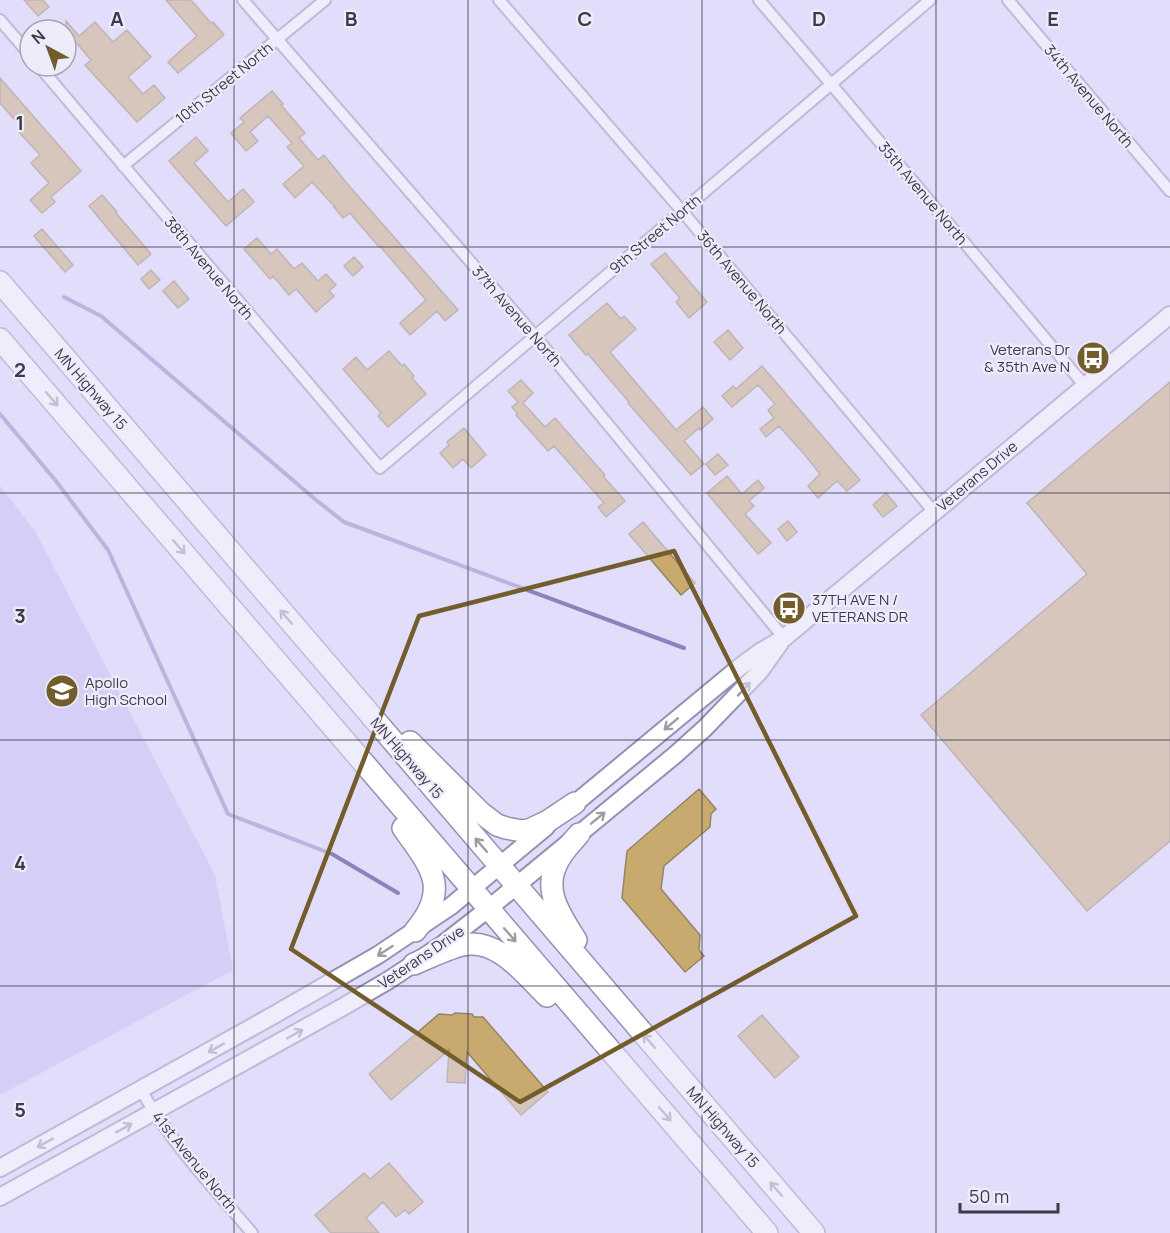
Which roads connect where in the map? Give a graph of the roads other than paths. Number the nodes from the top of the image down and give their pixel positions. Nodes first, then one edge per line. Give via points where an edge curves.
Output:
1 (243, 0) edge
2 (325, 0) edge
3 (499, 0) edge
4 (759, 0) edge
5 (930, 0) edge
6 (1008, 0) edge
7 (0, 20) edge
8 (277, 40) junction
9 (18, 41) edge
10 (49, 78) edge
11 (831, 84) junction
12 (123, 166) junction
13 (1170, 191) edge
14 (682, 211) junction
15 (0, 282) edge
16 (1170, 315) edge
17 (536, 336) junction
18 (0, 339) edge
19 (1085, 386) junction
20 (380, 468) joint
21 (934, 512) junction
22 (784, 638) junction
23 (316, 652) junction
24 (313, 704) junction
25 (575, 803) junction
26 (579, 834) junction
27 (499, 866) junction
28 (516, 886) junction
29 (472, 890) junction
30 (488, 909) junction
31 (415, 931) junction
32 (414, 964) junction
33 (621, 1008) junction
34 (642, 1089) junction
35 (141, 1090) junction
36 (153, 1112) junction
37 (0, 1168) edge
38 (0, 1197) edge
39 (252, 1233) edge
40 (767, 1233) edge
41 (814, 1233) edge

1 - 8 street, 37th Avenue North
2 - 8 street, 10th Street North
3 - 14 street, 36th Avenue North
4 - 11 street, 35th Avenue North
5 - 11 street, 9th Street North
6 - 13 street, 34th Avenue North
7 - 9 street
8 - 12 street, 10th Street North
8 - 17 street, 37th Avenue North
10 - 12 street, 38th Avenue North
11 - 14 street, 9th Street North
11 - 19 street, 35th Avenue North
12 - 20 street, 38th Avenue North
14 - 17 street, 9th Street North
14 - 21 street, 36th Avenue North
23 -> 15 highway, MN Highway 15
16 - 19 main road, Veterans Drive
17 - 20 street, 9th Street North
17 - 22 street, 37th Avenue North
18 -> 24 highway
19 - 21 main road, Veterans Drive
21 - 22 main road, Veterans Drive
22 -> 25 main road, Veterans Drive via 741,666
26 -> 22 main road, Veterans Drive via 705,728 760,671
23 - 25 highway via 497,825 529,830
27 -> 23 highway, MN Highway 15
24 - 29 highway
24 - 31 highway via 429,867 434,895 427,916
25 - 27 main road, Veterans Drive
26 - 28 main road, Veterans Drive
26 - 33 highway via 557,863 551,885 553,896 563,919
27 - 28 highway, MN Highway 15
27 - 29 main road, Veterans Drive
28 - 30 main road, Veterans Drive
28 - 33 highway, MN Highway 15
29 - 30 highway
29 - 31 main road, Veterans Drive
30 - 32 main road, Veterans Drive
30 -> 34 highway
31 -> 35 main road, Veterans Drive via 349,973
32 - 34 highway via 461,945 478,944 493,949 513,963
36 -> 32 main road, Veterans Drive
41 -> 33 highway, MN Highway 15
34 -> 40 highway
35 - 36 street, 41st Avenue North
35 -> 37 main road, Veterans Drive
38 -> 36 main road, Veterans Drive
36 - 39 street, 41st Avenue North

